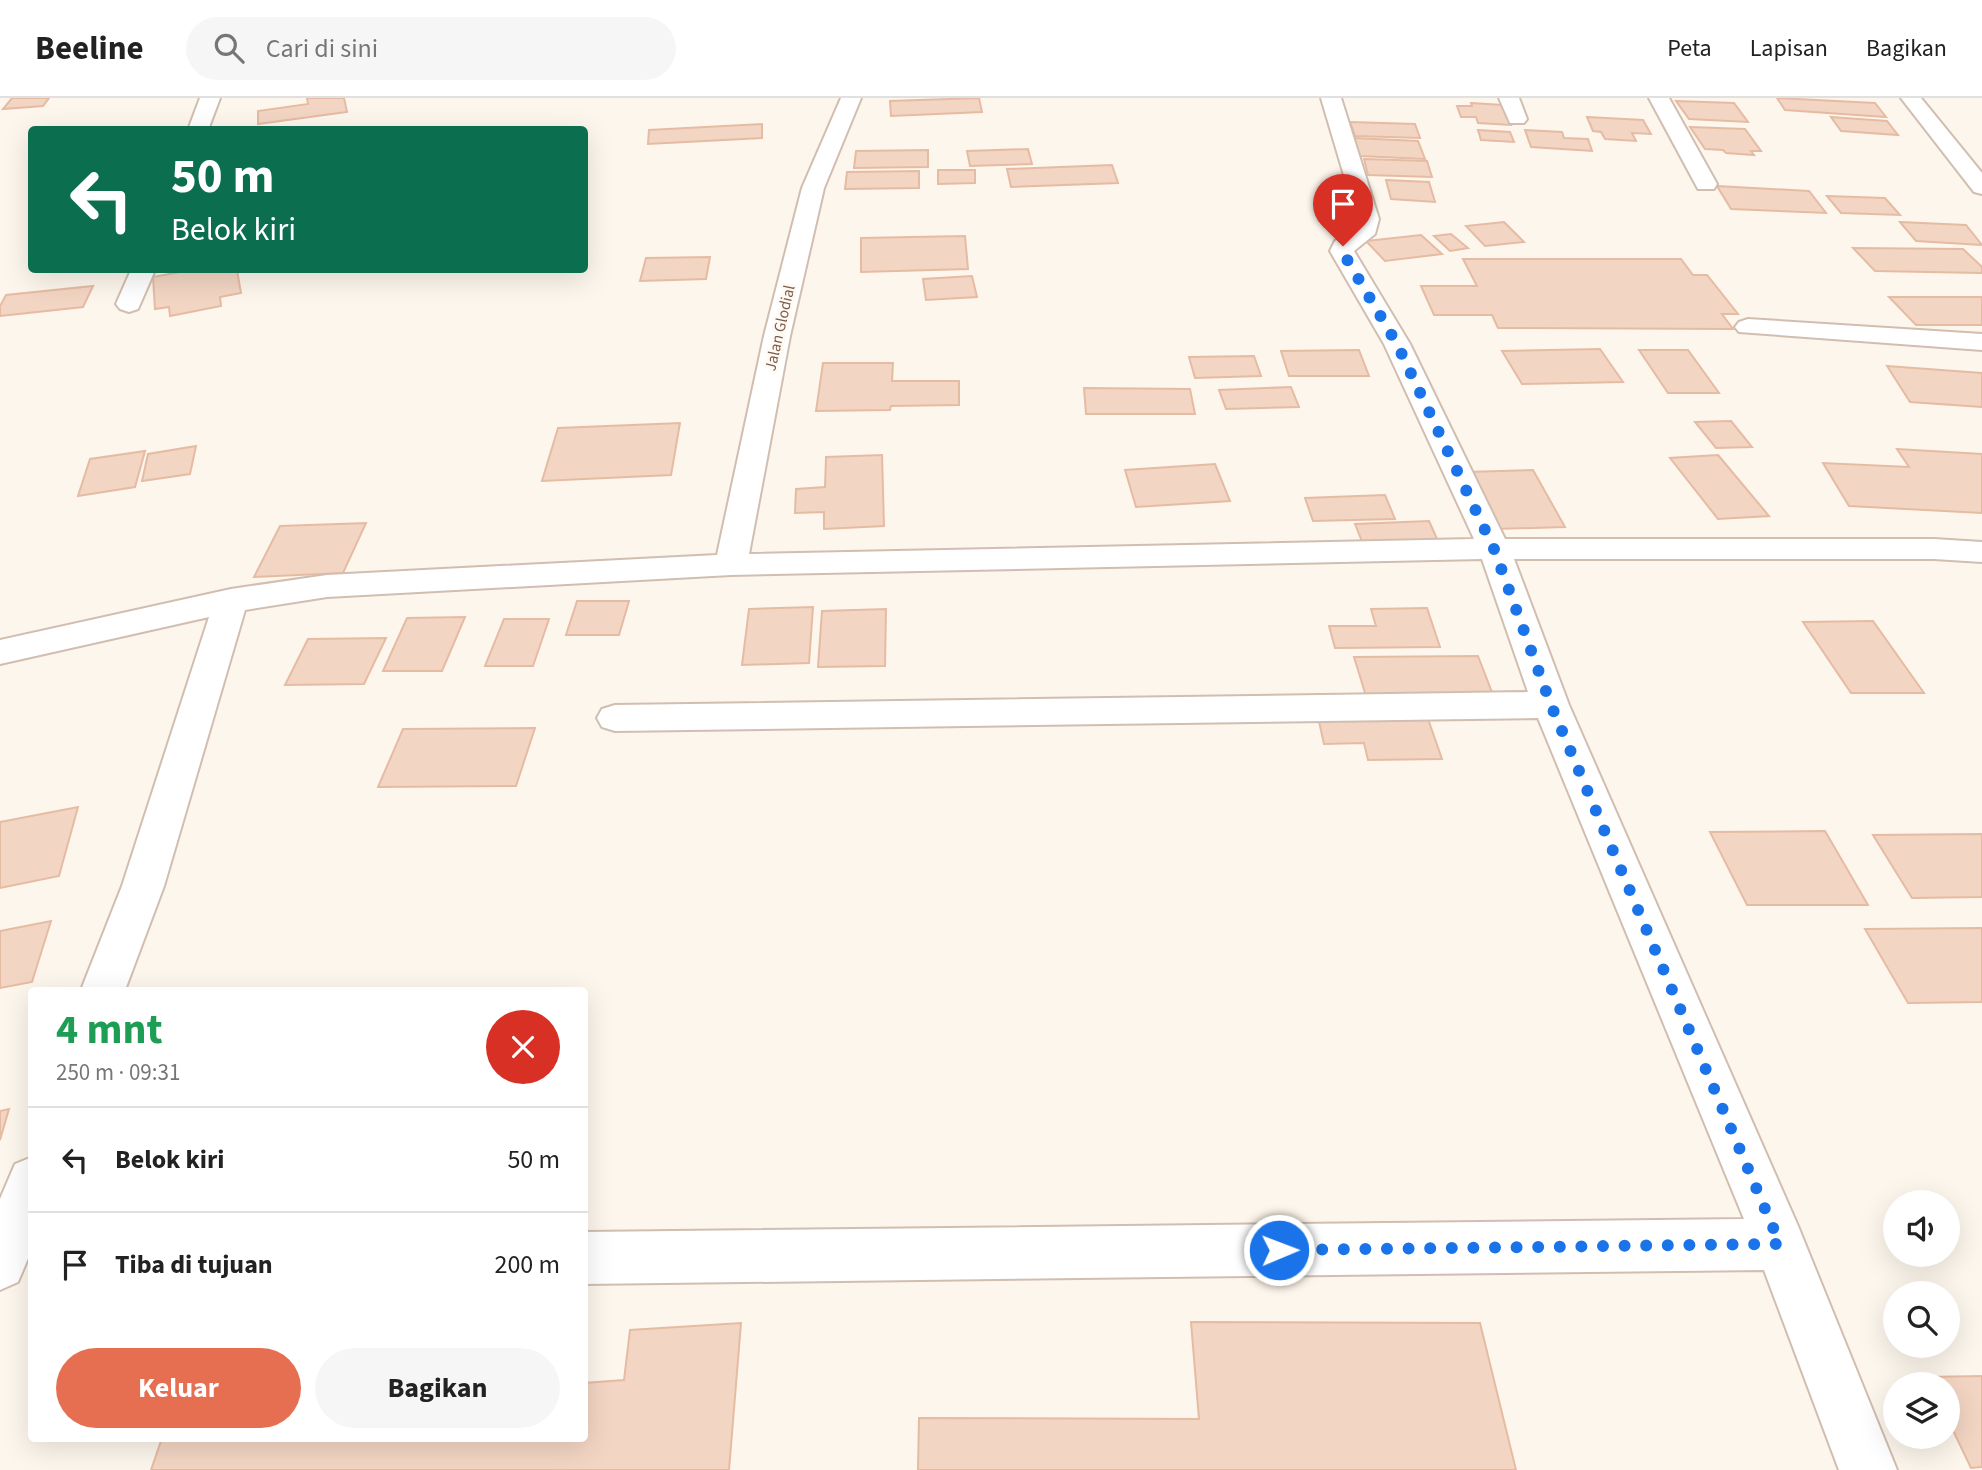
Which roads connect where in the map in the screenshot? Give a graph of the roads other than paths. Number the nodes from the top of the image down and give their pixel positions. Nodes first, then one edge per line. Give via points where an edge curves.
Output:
1 (210, 98) edge
2 (851, 98) edge
3 (1331, 98) edge
4 (1509, 98) edge
5 (1659, 98) edge
6 (1911, 98) edge
7 (1517, 119) dead end
8 (200, 126) edge
9 (1706, 184) dead end
10 (1982, 187) edge
11 (142, 273) edge
12 (129, 304) dead end
13 (1748, 327) dead end
14 (1982, 342) edge
15 (1494, 549) junction
16 (1982, 552) edge
17 (730, 565) junction
18 (231, 600) junction
19 (0, 652) edge
20 (1551, 705) junction
21 (615, 719) dead end
22 (104, 987) edge
23 (28, 1191) edge
24 (1780, 1244) junction
25 (588, 1258) edge
26 (0, 1264) edge
27 (28, 1264) edge
28 (1868, 1470) edge

1 - 8 street
2 - 17 street, Jalan Glodial via 813,188
3 - 15 street via 1367,219 1367,229 1342,251 1397,344
4 - 7 street
5 - 9 street
6 - 10 street
11 - 12 street
13 - 14 street
15 - 16 street
15 - 17 street
15 - 20 street
17 - 18 street via 327,586
18 - 19 street
18 - 22 street via 143,886
20 - 21 street
20 - 24 street
23 - 26 street
24 - 25 street
24 - 28 street
26 - 27 street

